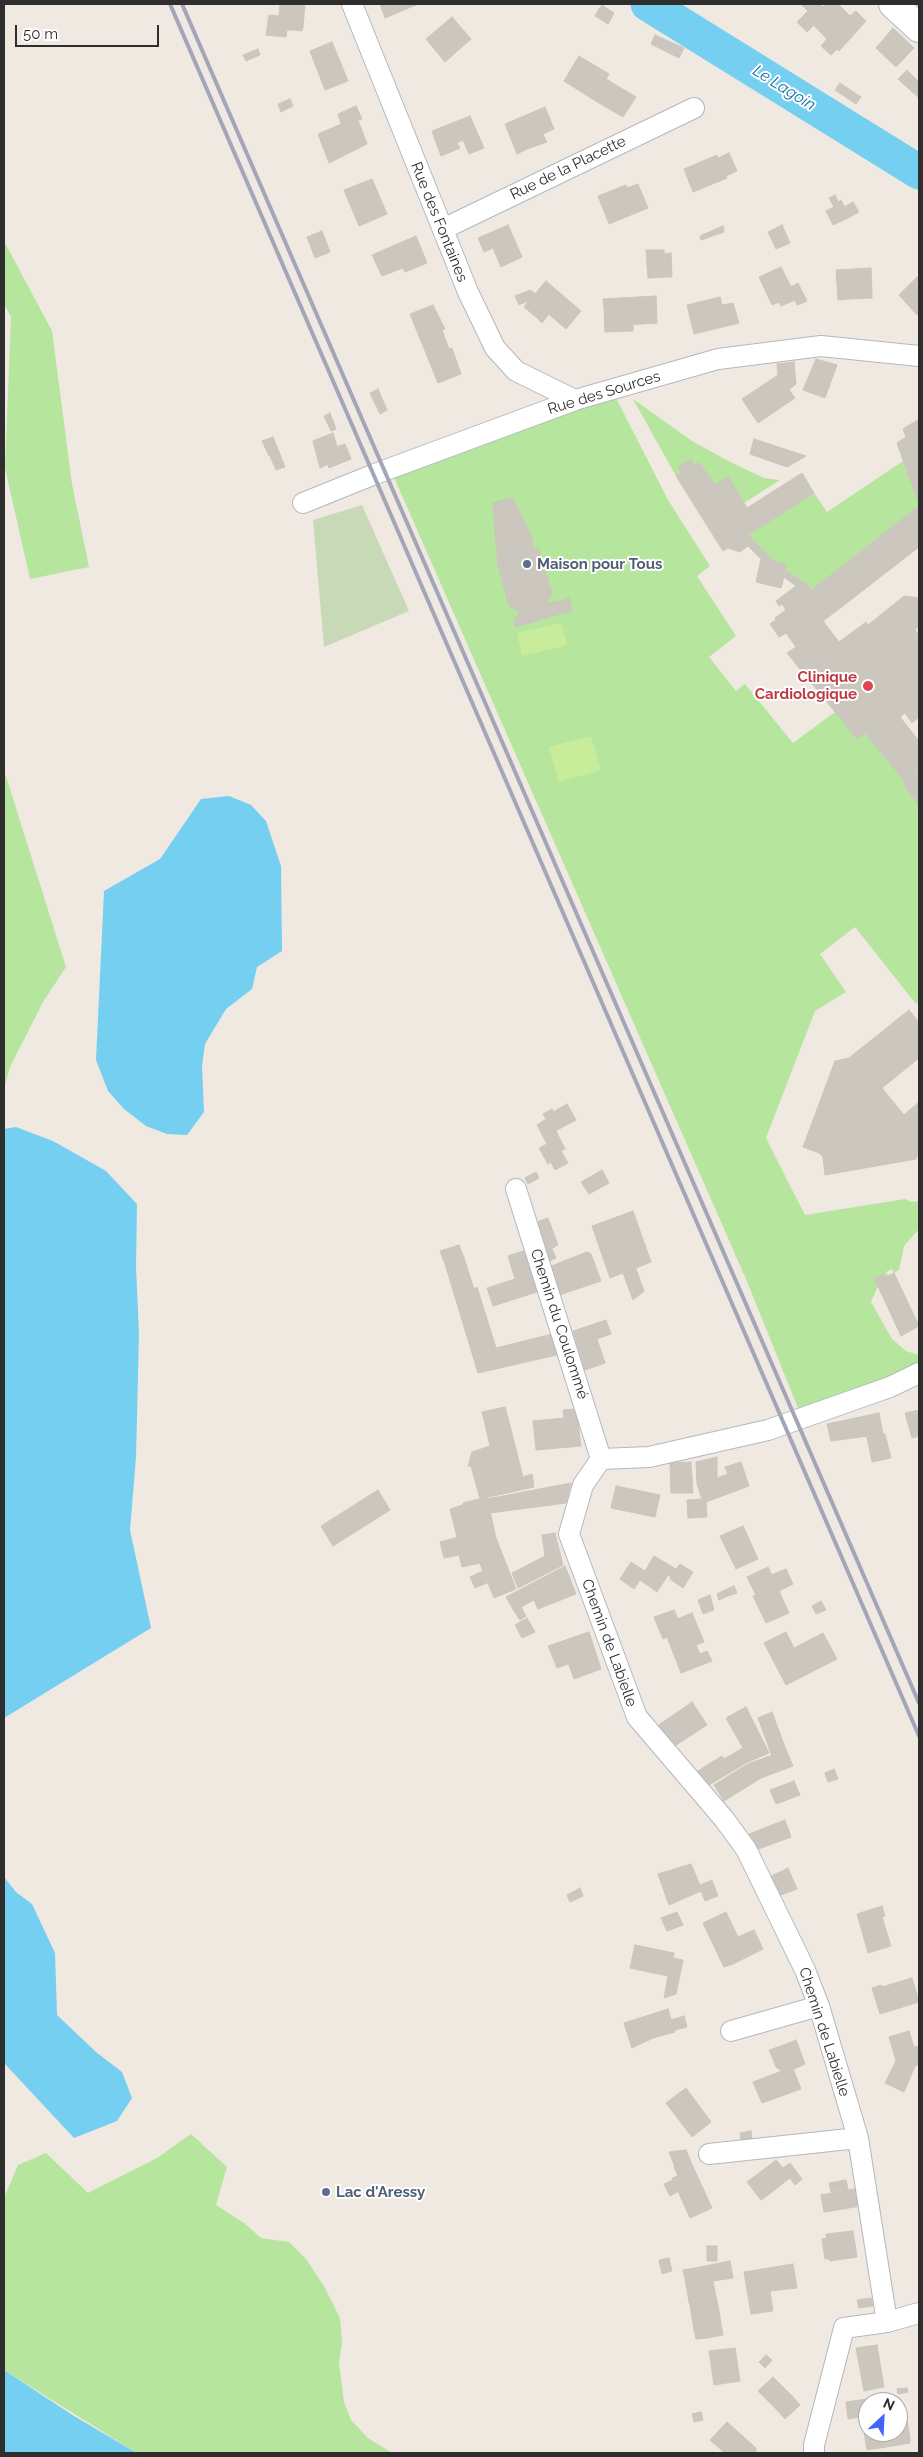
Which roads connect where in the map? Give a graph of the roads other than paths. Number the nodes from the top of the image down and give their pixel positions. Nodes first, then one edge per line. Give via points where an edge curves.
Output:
1 (352, 4) edge
2 (893, 4) edge
3 (919, 28) edge
4 (694, 108) dead end
5 (442, 229) junction
6 (919, 356) edge
7 (575, 400) junction
8 (303, 503) dead end
9 (516, 1188) dead end
10 (919, 1373) edge
11 (602, 1459) junction
12 (819, 2006) junction
13 (731, 2032) dead end
14 (858, 2138) junction
15 (709, 2154) dead end
16 (919, 2314) edge
17 (887, 2322) junction
18 (814, 2453) edge

1 - 5 street, Rue des Fontaines
2 - 3 main road
4 - 5 street, Rue de la Placette
5 - 7 street, Rue des Fontaines via 495,348 516,371
6 - 7 street, Rue des Sources via 821,346 803,348 718,359
7 - 8 street, Rue des Sources
9 - 11 street, Chemin du Coulommé
10 - 11 street via 768,1430 649,1457
11 - 12 street, Chemin de Labielle via 583,1485 569,1534 637,1717 746,1849
12 - 13 street
12 - 14 street, Chemin de Labielle
14 - 15 street
14 - 17 street, Chemin de Labielle
16 - 17 street
17 - 18 street via 844,2328

